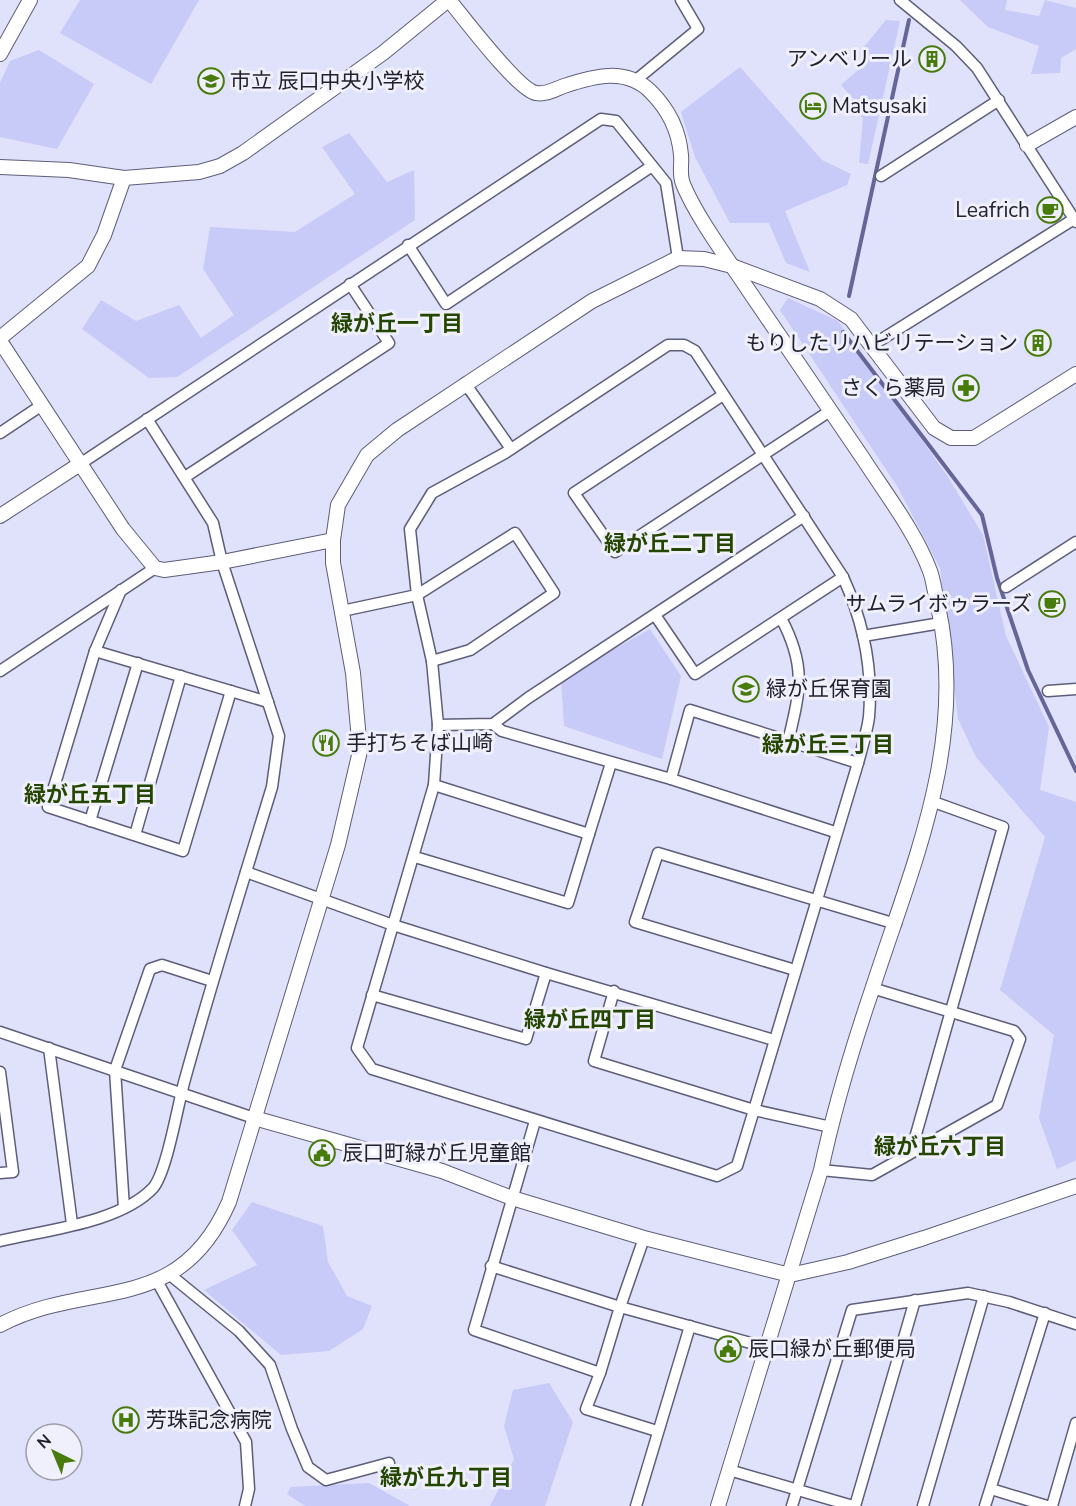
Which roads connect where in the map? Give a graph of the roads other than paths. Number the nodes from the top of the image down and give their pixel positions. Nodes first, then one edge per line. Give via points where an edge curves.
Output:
1 (30, 0) edge
2 (448, 0) edge
3 (681, 0) edge
4 (900, 0) edge
5 (0, 54) edge
6 (636, 80) junction
7 (999, 100) junction
8 (1076, 117) edge
9 (1027, 145) junction
10 (652, 166) junction
11 (0, 167) edge
12 (881, 176) dead end
13 (124, 178) junction
14 (1075, 220) edge
15 (408, 245) junction
16 (678, 258) junction
17 (732, 266) junction
18 (350, 284) junction
19 (0, 340) edge
20 (871, 346) junction
21 (1076, 374) edge
22 (465, 383) junction
23 (723, 395) junction
24 (42, 405) junction
25 (830, 411) junction
26 (147, 419) junction
27 (0, 433) edge
28 (511, 449) junction
29 (763, 455) junction
30 (80, 464) junction
31 (185, 477) junction
32 (0, 516) edge
33 (804, 516) junction
34 (333, 540) junction
35 (1076, 542) edge
36 (222, 562) junction
37 (155, 568) junction
38 (843, 577) junction
39 (1006, 587) dead end
40 (121, 590) junction
41 (417, 595) junction
42 (342, 611) junction
43 (655, 615) junction
44 (781, 618) junction
45 (941, 623) junction
46 (863, 636) junction
47 (95, 651) junction
48 (432, 661) junction
49 (138, 663) junction
50 (0, 671) edge
51 (181, 676) junction
52 (1076, 689) edge
53 (231, 691) junction
54 (1048, 691) dead end
55 (268, 702) junction
56 (493, 724) junction
57 (438, 725) junction
58 (788, 742) junction
59 (611, 763) junction
60 (858, 763) junction
61 (671, 779) junction
62 (435, 785) junction
63 (931, 801) junction
64 (90, 821) junction
65 (836, 832) junction
66 (589, 834) junction
67 (135, 835) junction
68 (415, 858) junction
69 (246, 872) junction
70 (322, 897) junction
71 (816, 900) junction
72 (896, 924) junction
73 (393, 925) junction
74 (795, 970) junction
75 (546, 973) junction
76 (212, 981) junction
77 (872, 988) junction
78 (614, 991) junction
79 (372, 995) junction
80 (950, 1011) junction
81 (0, 1032) edge
82 (774, 1040) junction
83 (49, 1048) junction
84 (115, 1070) junction
85 (0, 1072) edge
86 (182, 1091) junction
87 (753, 1110) junction
88 (254, 1118) junction
89 (535, 1121) junction
90 (831, 1126) junction
91 (911, 1152) junction
92 (821, 1170) junction
93 (0, 1173) edge
94 (1076, 1186) edge
95 (512, 1198) junction
96 (124, 1208) junction
97 (72, 1224) junction
98 (644, 1238) junction
99 (0, 1241) edge
100 (491, 1266) junction
101 (790, 1275) junction
102 (163, 1277) junction
103 (984, 1296) junction
104 (915, 1300) junction
105 (620, 1306) junction
106 (1045, 1313) junction
107 (1076, 1324) edge
108 (0, 1325) edge
109 (690, 1326) junction
110 (765, 1347) junction
111 (600, 1373) junction
112 (1076, 1423) edge
113 (657, 1431) junction
114 (389, 1463) dead end
115 (729, 1470) junction
116 (991, 1489) junction
117 (797, 1490) junction
118 (245, 1506) edge
119 (636, 1506) edge
120 (718, 1506) edge
121 (792, 1506) edge
122 (854, 1506) edge
123 (924, 1506) edge
124 (985, 1506) edge
125 (1050, 1506) edge

1 - 5 street
2 - 6 street via 515,78 533,93 546,93 594,77 618,75
2 - 13 street via 374,59 220,166 199,172
3 - 6 street via 698,29
4 - 7 street via 956,46
6 - 17 street via 668,114 681,154 681,179
7 - 9 street
7 - 12 street
8 - 9 street
9 - 14 street
10 - 15 street via 616,121 601,119
10 - 15 street via 446,304
10 - 16 street via 666,183
11 - 13 street via 69,170
13 - 19 street via 104,235 88,266
14 - 20 street
15 - 18 street
16 - 17 street
16 - 22 street via 592,301
17 - 20 street via 819,299 851,319
17 - 25 street
18 - 26 street
18 - 31 street via 389,344
19 - 24 street
20 - 21 street via 934,428 951,438 974,438
22 - 28 street
22 - 34 street via 367,455 338,505
23 - 28 street via 695,351 684,345 668,345
23 - 29 street
23 - 29 street via 574,493 615,552
24 - 27 street
24 - 30 street
25 - 29 street
25 - 45 street via 897,510 930,571
26 - 30 street
26 - 31 street
28 - 41 street via 432,493 420,510 410,529
29 - 33 street
30 - 32 street
30 - 37 street via 123,529
31 - 36 street via 213,523
33 - 38 street
33 - 43 street
34 - 36 street
34 - 42 street via 333,564
35 - 39 street
36 - 37 street
36 - 55 street
37 - 40 street
38 - 44 street
38 - 46 street via 856,606
40 - 47 street
40 - 50 street
41 - 42 street
41 - 48 street
41 - 48 street via 515,533 554,593 470,650
42 - 70 street via 353,673 360,751
43 - 44 street via 695,674
43 - 56 street
44 - 58 street via 795,644 800,691
45 - 46 street
45 - 63 street via 948,674 946,730
46 - 60 street via 869,677 868,719
47 - 49 street
47 - 64 street via 48,807
48 - 57 street
49 - 51 street
49 - 64 street
51 - 53 street
51 - 67 street
52 - 54 street
53 - 55 street
53 - 67 street via 183,851
55 - 69 street via 279,736 278,757
56 - 57 street
56 - 59 street via 502,731
57 - 62 street
58 - 60 street
58 - 61 street via 690,710
59 - 61 street
59 - 66 street
60 - 65 street
61 - 65 street
62 - 66 street
62 - 68 street
63 - 72 street
63 - 80 street via 1003,827
64 - 67 street
65 - 71 street
66 - 68 street via 568,903
68 - 73 street
69 - 70 street
69 - 76 street
70 - 73 street
70 - 88 street
71 - 72 street
71 - 74 street
71 - 74 street via 658,852 635,922
72 - 77 street
73 - 75 street
73 - 79 street
74 - 82 street
75 - 78 street
75 - 79 street via 526,1040
76 - 84 street via 162,965 150,969
76 - 86 street
77 - 80 street
77 - 90 street
78 - 82 street
78 - 87 street via 594,1061
79 - 89 street via 357,1048 372,1070
80 - 91 street
80 - 91 street via 1014,1031 1020,1039 997,1105
81 - 83 street
82 - 87 street
83 - 84 street
83 - 97 street
84 - 86 street
84 - 96 street
85 - 93 street via 13,1172
86 - 88 street
86 - 96 street via 154,1186
87 - 89 street via 737,1166 717,1176
87 - 90 street
88 - 95 street via 442,1171
88 - 102 street via 220,1222 206,1244
89 - 95 street
90 - 92 street
91 - 92 street via 872,1175
92 - 101 street
94 - 101 street via 848,1262
95 - 98 street
95 - 100 street
96 - 97 street
97 - 99 street
98 - 101 street
98 - 105 street
100 - 105 street
100 - 111 street via 474,1330
101 - 110 street
102 - 108 street via 30,1312
102 - 114 street via 238,1331 270,1365 308,1467 326,1480
102 - 118 street via 246,1442 249,1489
103 - 104 street via 968,1293
103 - 106 street
103 - 123 street
104 - 117 street via 852,1310
104 - 122 street
105 - 109 street
105 - 111 street
106 - 107 street
106 - 116 street
109 - 110 street
109 - 113 street
110 - 115 street
111 - 113 street via 586,1409
112 - 125 street
113 - 119 street
115 - 117 street
115 - 120 street
116 - 124 street
116 - 125 street
117 - 121 street
117 - 122 street

